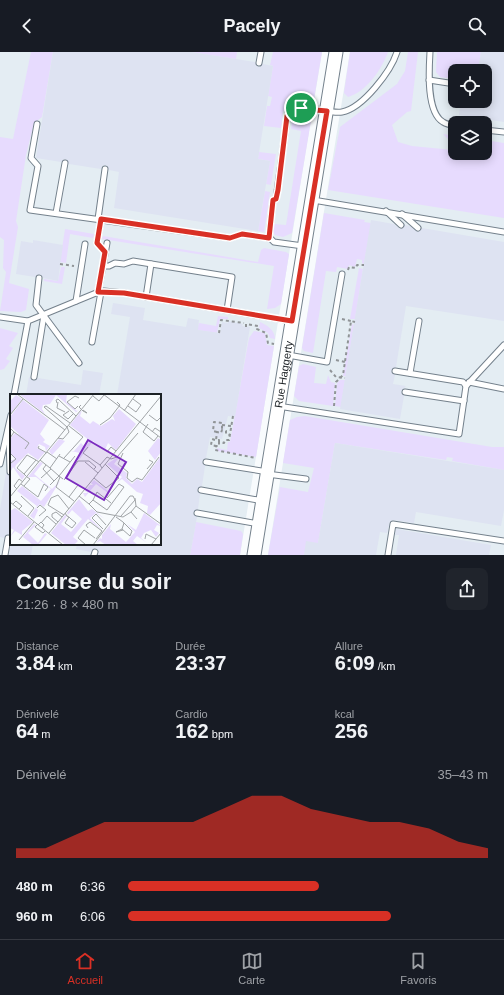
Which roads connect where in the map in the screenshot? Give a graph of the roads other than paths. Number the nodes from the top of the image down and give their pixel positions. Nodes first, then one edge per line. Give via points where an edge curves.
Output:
1 (261, 52) edge
2 (336, 52) edge
3 (398, 52) edge
4 (430, 52) edge
5 (259, 63) dead end
6 (429, 80) junction
7 (448, 83) edge
8 (327, 111) junction
9 (37, 124) dead end
10 (448, 124) edge
11 (492, 131) edge
12 (504, 132) edge
13 (64, 163) dead end
14 (105, 170) dead end
15 (312, 200) junction
16 (386, 211) junction
17 (56, 213) junction
18 (402, 214) junction
19 (99, 219) junction
20 (401, 225) dead end
21 (418, 228) dead end
22 (504, 232) edge
23 (269, 238) junction
24 (107, 242) dead end
25 (85, 244) dead end
26 (304, 246) junction
27 (105, 252) junction
28 (152, 264) junction
29 (103, 266) junction
30 (342, 274) road end
31 (39, 278) dead end
32 (100, 292) junction
33 (146, 297) junction
34 (76, 301) junction
35 (227, 310) junction
36 (44, 315) junction
37 (0, 317) edge
38 (292, 321) junction
39 (419, 321) dead end
40 (28, 322) junction
41 (92, 342) dead end
42 (504, 345) edge
43 (287, 355) junction
44 (79, 363) dead end
45 (395, 371) dead end
46 (410, 373) junction
47 (34, 378) dead end
48 (468, 384) junction
49 (504, 389) edge
50 (405, 392) dead end
51 (14, 394) edge
52 (464, 401) junction
53 (278, 406) junction
54 (10, 419) edge
55 (8, 428) junction
56 (206, 462) dead end
57 (0, 464) edge
58 (10, 472) dead end
59 (267, 473) junction
60 (306, 479) dead end
61 (201, 490) dead end
62 (263, 500) junction
63 (197, 513) dead end
64 (259, 524) junction
65 (8, 538) dead end
66 (504, 541) edge
67 (5, 555) edge
68 (254, 555) edge
69 (388, 555) edge

1 - 5 lane
2 - 8 street, Rue Haggerty
3 - 8 lane via 386,76 369,94 346,111
4 - 6 lane
6 - 7 lane
6 - 10 lane via 437,115
8 - 15 street, Rue Haggerty
8 - 23 lane via 296,108 288,112
9 - 17 lane via 31,158 38,166 30,210
11 - 12 lane
13 - 17 lane
14 - 19 lane
15 - 16 lane
15 - 26 street, Rue Haggerty
16 - 18 lane
16 - 20 lane
17 - 19 lane
18 - 21 lane
18 - 22 lane
19 - 23 lane via 230,238 242,234
19 - 27 lane via 97,243
23 - 26 lane via 274,242
24 - 27 lane
25 - 34 lane
26 - 38 street, Rue Haggerty
27 - 29 lane
28 - 29 lane via 133,260 124,264 115,262
28 - 33 lane
28 - 35 lane via 232,277
29 - 32 lane
30 - 43 lane via 327,362
31 - 36 lane via 36,305
32 - 33 lane via 113,291
32 - 34 lane
32 - 41 lane
33 - 35 lane
34 - 36 lane
35 - 38 lane
36 - 40 lane
36 - 44 lane
36 - 47 lane
37 - 40 lane
38 - 43 street, Rue Haggerty
39 - 46 lane
40 - 51 lane
42 - 48 lane
43 - 53 street, Rue Haggerty
45 - 46 lane
46 - 48 lane
48 - 49 lane
48 - 52 lane
50 - 52 lane
52 - 53 lane via 459,434
53 - 59 street, Rue Haggerty
54 - 55 lane
55 - 57 lane
55 - 58 lane
56 - 59 lane
59 - 60 lane
59 - 62 street, Rue Haggerty
61 - 62 lane
62 - 64 street, Rue Haggerty
63 - 64 lane
64 - 68 street, Rue Haggerty
65 - 67 lane
66 - 69 lane via 393,524

